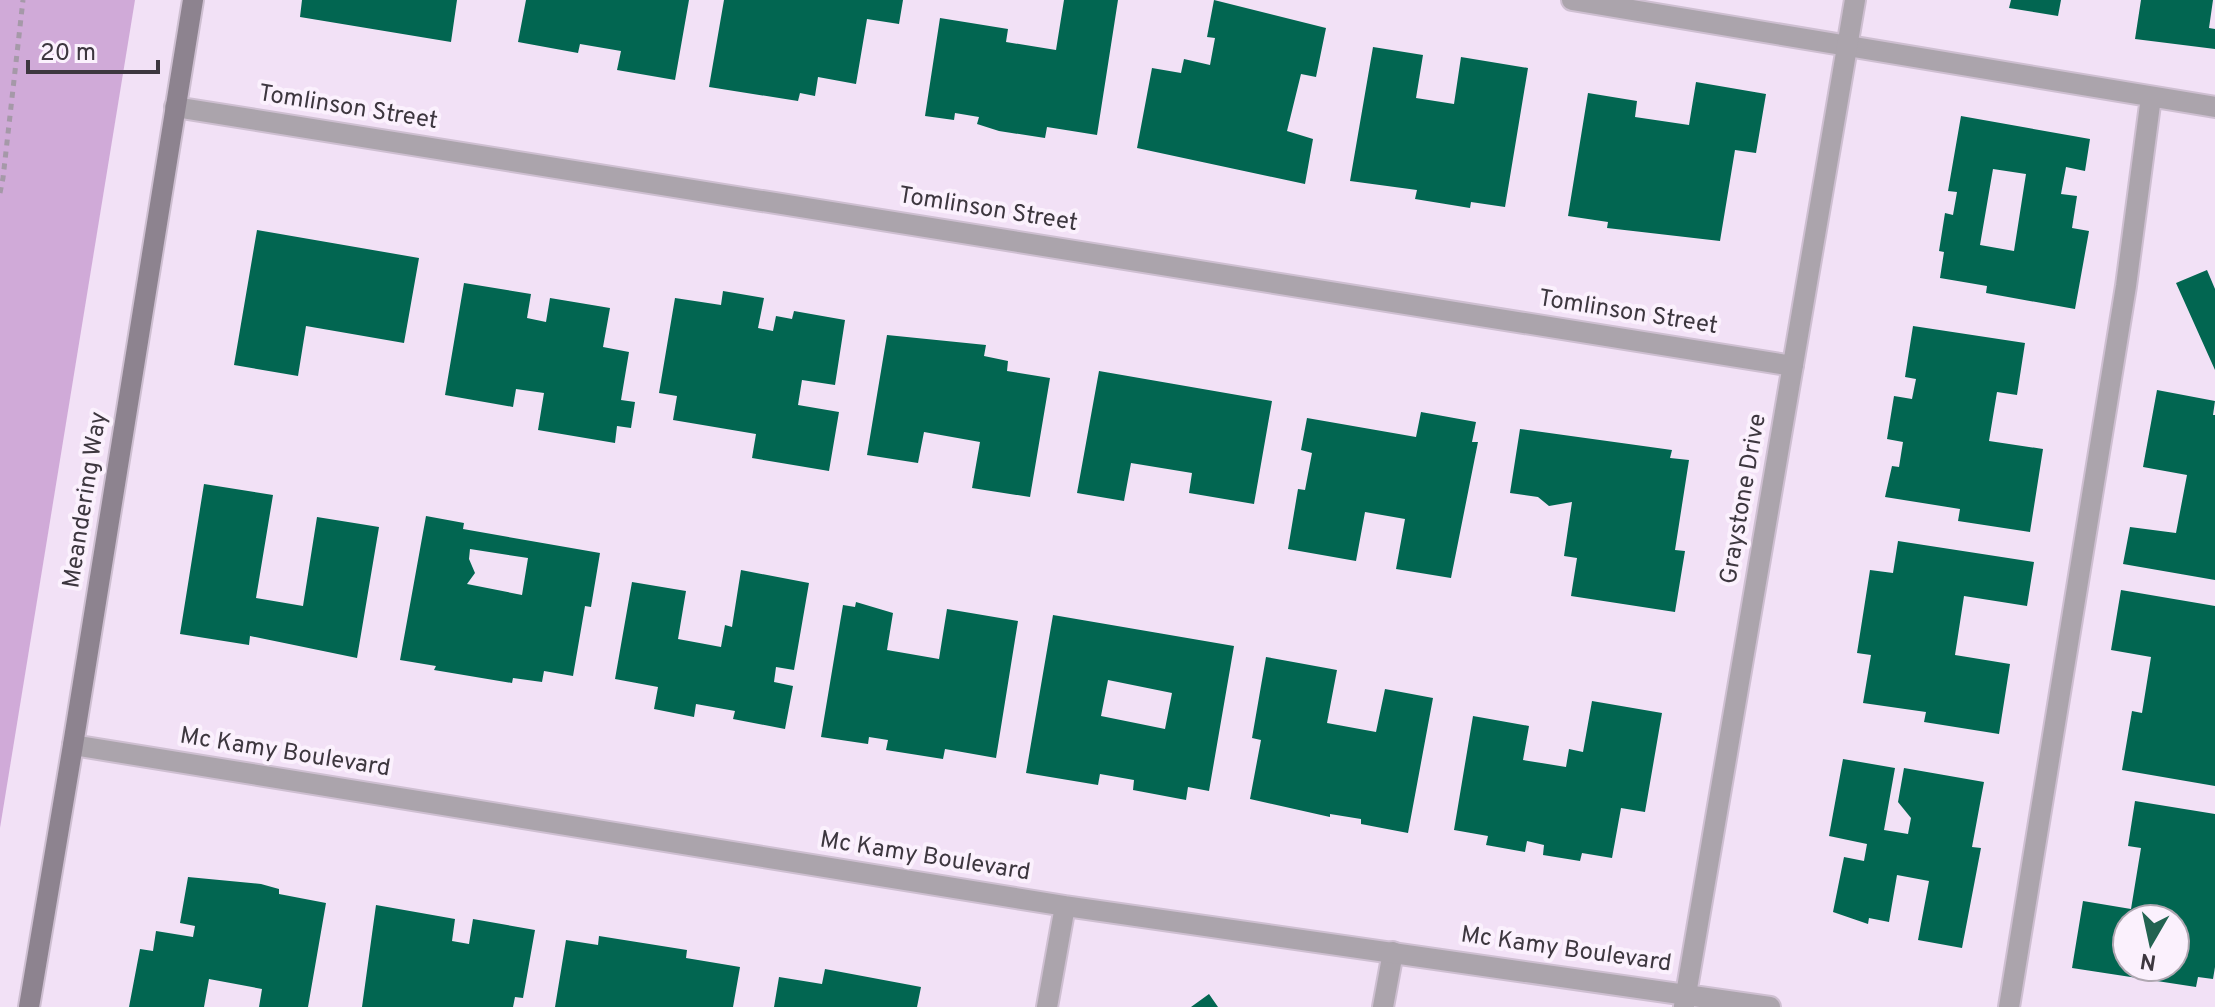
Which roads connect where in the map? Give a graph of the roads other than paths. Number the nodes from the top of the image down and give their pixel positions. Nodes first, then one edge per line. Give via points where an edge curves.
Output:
1 (193, 0) edge
2 (1572, 0) edge
3 (1855, 0) edge
4 (1847, 45) junction
5 (2151, 97) junction
6 (175, 107) junction
7 (2215, 107) edge
8 (1793, 366) junction
9 (73, 745) junction
10 (1065, 906) junction
11 (1393, 952) junction
12 (1685, 1000) edge
13 (29, 1007) edge
14 (1047, 1007) edge
15 (1383, 1007) edge
16 (1770, 1007) edge
17 (2009, 1007) edge

1 - 6 street, Meandering Way
2 - 4 street
3 - 4 street, Graystone Drive
4 - 5 street
4 - 8 street, Graystone Drive
5 - 7 street
5 - 17 street via 2119,331
6 - 8 street, Tomlinson Street
6 - 9 street, Meandering Way
8 - 12 street, Graystone Drive
9 - 10 street, Mc Kamy Boulevard
9 - 13 street, Meandering Way
10 - 11 street, Mc Kamy Boulevard
10 - 14 street
11 - 12 street, Mc Kamy Boulevard
11 - 15 street
12 - 16 street, Mc Kamy Boulevard

